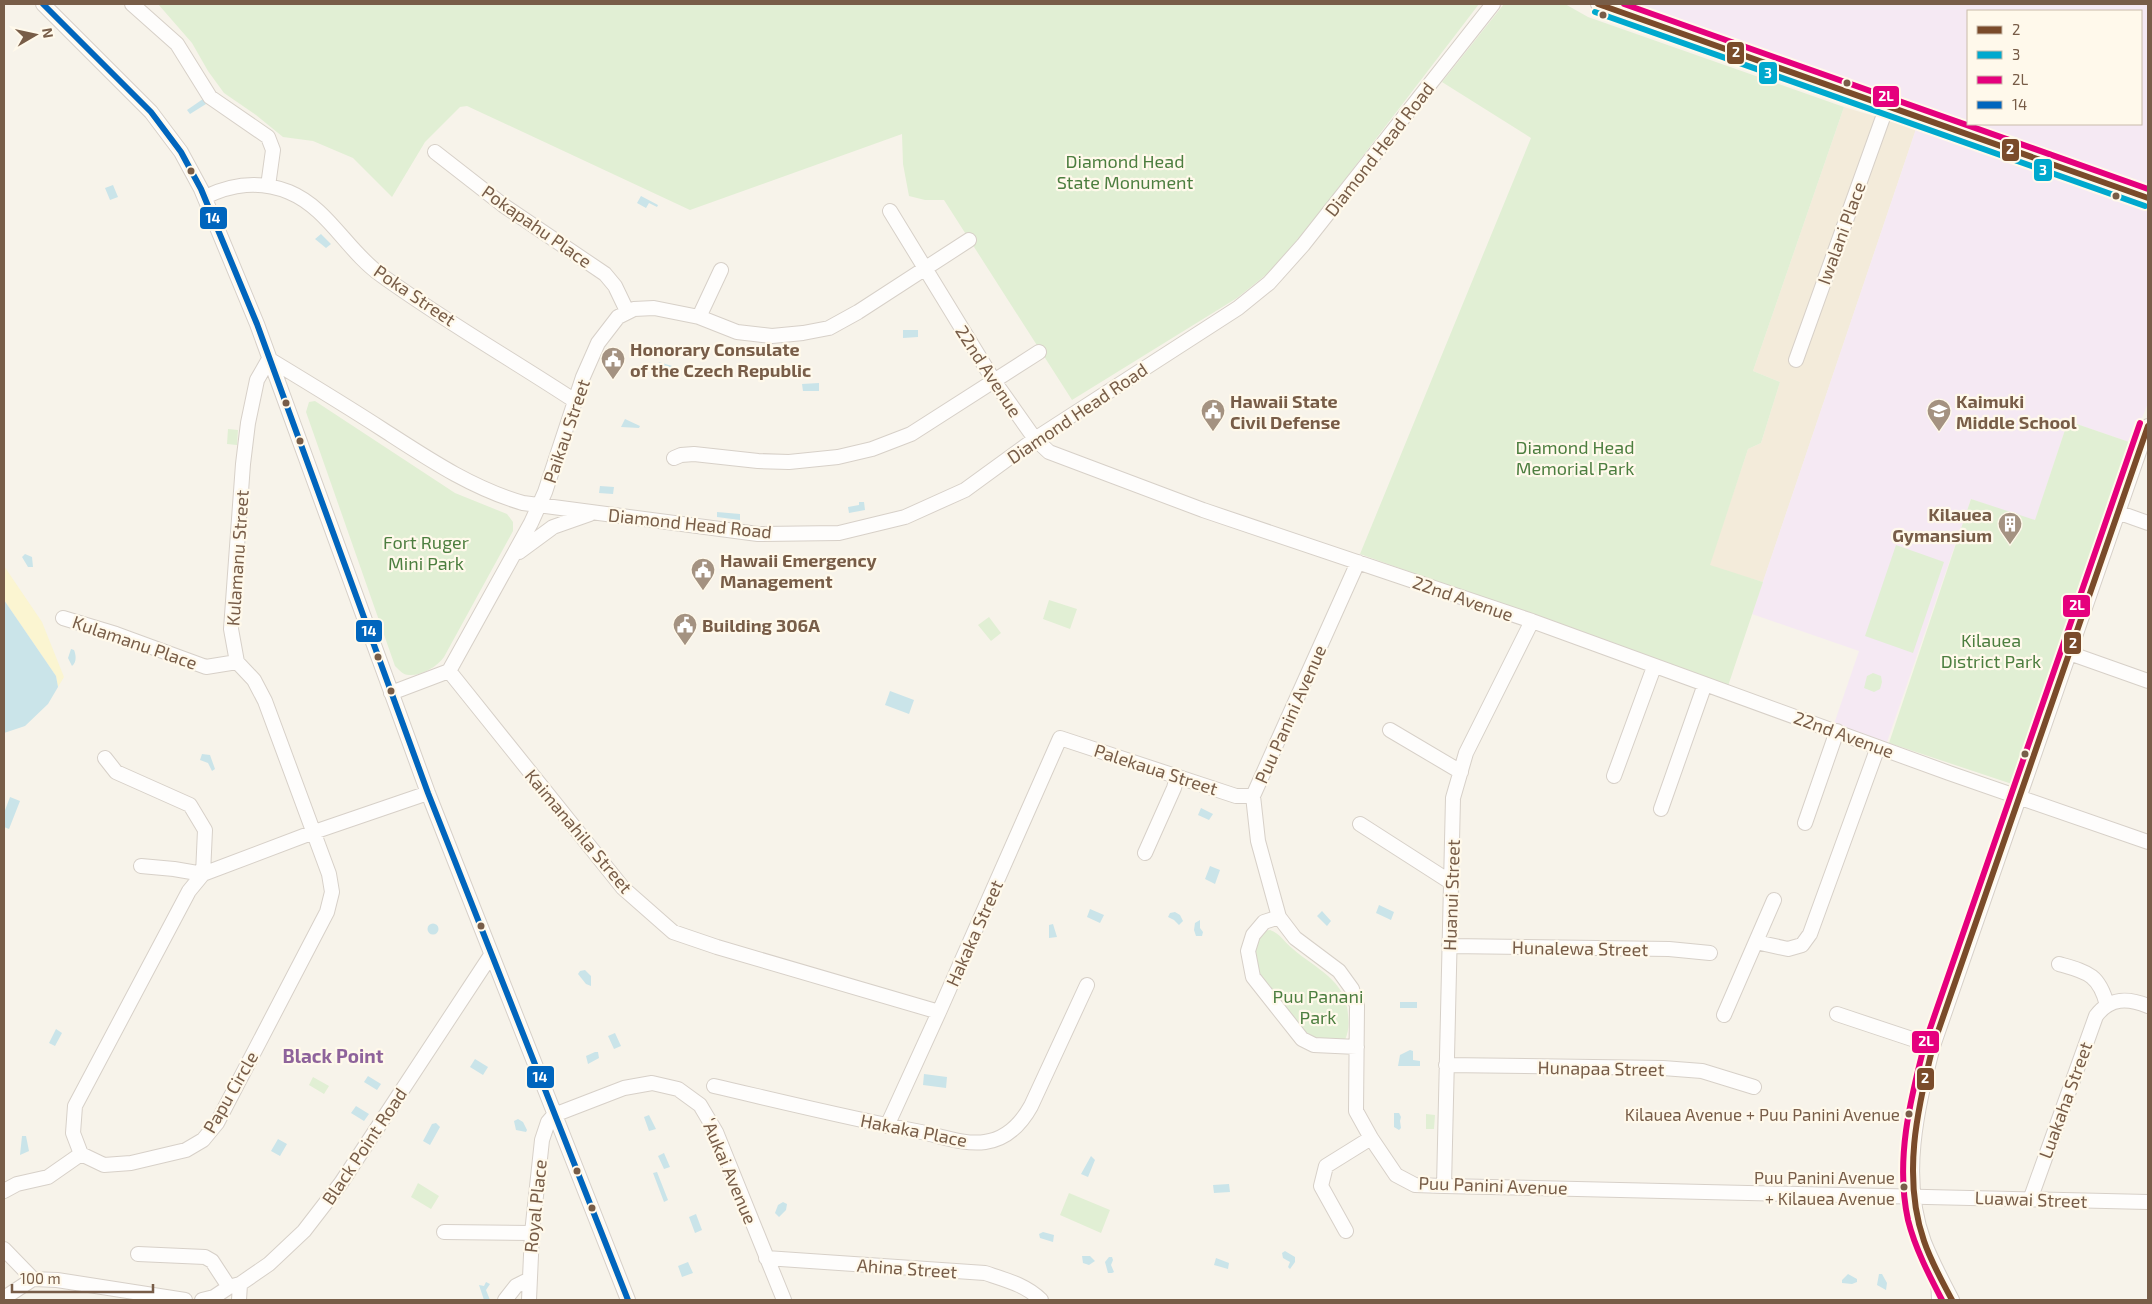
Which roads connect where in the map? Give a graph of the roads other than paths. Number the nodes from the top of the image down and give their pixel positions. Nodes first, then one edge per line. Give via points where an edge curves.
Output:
1 (43, 4) edge
2 (132, 4) edge
3 (1493, 4) edge
4 (1598, 4) edge
5 (1887, 106) junction
6 (435, 152) dead end
7 (268, 186) junction
8 (205, 197) junction
9 (2148, 198) edge
10 (890, 212) dead end
11 (969, 240) dead end
12 (926, 269) junction
13 (722, 270) dead end
14 (626, 311) junction
15 (699, 317) junction
16 (1039, 352) dead end
17 (269, 360) junction
18 (1796, 360) dead end
19 (994, 381) junction
20 (575, 401) junction
21 (2148, 426) edge
22 (1034, 438) junction
23 (674, 458) dead end
24 (540, 505) junction
25 (2117, 512) junction
26 (594, 513) junction
27 (2148, 523) edge
28 (513, 557) junction
29 (1358, 562) junction
30 (62, 618) dead end
31 (1532, 621) junction
32 (2069, 653) junction
33 (237, 662) junction
34 (1654, 667) junction
35 (449, 671) junction
36 (2148, 681) edge
37 (1705, 684) junction
38 (391, 694) junction
39 (1390, 730) dead end
40 (1837, 731) junction
41 (1060, 738) joint
42 (1878, 747) junction
43 (105, 758) dead end
44 (1461, 772) junction
45 (1614, 776) dead end
46 (1177, 777) junction
47 (428, 793) junction
48 (1253, 796) junction
49 (2020, 796) junction
50 (1661, 809) dead end
51 (1805, 822) dead end
52 (1360, 824) dead end
53 (314, 832) junction
54 (2148, 842) edge
55 (1145, 853) dead end
56 (141, 866) dead end
57 (203, 874) junction
58 (1452, 883) junction
59 (1774, 900) dead end
60 (1279, 917) junction
61 (1756, 942) junction
62 (1449, 946) junction
63 (1710, 953) dead end
64 (491, 955) junction
65 (2059, 964) dead end
66 (1087, 985) dead end
67 (2107, 1005) junction
68 (2148, 1006) edge
69 (940, 1012) junction
70 (1837, 1014) dead end
71 (1724, 1015) dead end
72 (1933, 1046) junction
73 (1357, 1047) junction
74 (1446, 1065) junction
75 (714, 1086) dead end
76 (1754, 1087) dead end
77 (554, 1115) junction
78 (887, 1126) junction
79 (1371, 1138) junction
80 (81, 1154) junction
81 (1444, 1186) junction
82 (4, 1191) edge
83 (1914, 1196) junction
84 (2030, 1200) junction
85 (2148, 1202) edge
86 (1346, 1231) dead end
87 (444, 1232) dead end
88 (532, 1233) junction
89 (4, 1249) edge
90 (138, 1254) dead end
91 (766, 1258) junction
92 (1938, 1273) junction
93 (32, 1279) junction
94 (528, 1280) junction
95 (234, 1286) junction
96 (4, 1298) edge
97 (185, 1300) edge
98 (202, 1300) edge
99 (239, 1300) edge
100 (504, 1300) edge
101 (529, 1300) edge
102 (628, 1300) edge
103 (784, 1300) edge
104 (1041, 1300) edge
105 (1939, 1300) edge
106 (1952, 1300) edge

1 - 8 street via 161,123 185,158
2 - 7 street via 177,44 210,97 268,137 273,150
3 - 22 street, Diamond Head Road via 1303,245 1269,283 1222,319
4 - 5 street
5 - 9 street
5 - 18 street, Iwalani Place
6 - 14 street, Pokapahu Place via 503,205 605,274 615,286
7 - 8 street, Poka Street via 232,186
7 - 20 street, Poka Street via 308,202 379,274
8 - 17 street
10 - 12 street, 22nd Avenue
11 - 12 street
12 - 15 street via 829,328 772,336 737,332
12 - 19 street, 22nd Avenue
13 - 15 street
14 - 15 street via 654,308
14 - 20 street, Paikau Street via 601,338
16 - 19 street
17 - 24 street, Diamond Head Road via 460,478 505,498
17 - 33 street, Kulamanu Street via 254,390 243,464 231,629
17 - 38 street
19 - 22 street, 22nd Avenue
19 - 23 street via 911,434 872,449 838,457 776,463 694,454
20 - 24 street, Paikau Street
21 - 25 street
22 - 26 street, Diamond Head Road via 965,490 905,518 839,533 758,534
22 - 29 street, 22nd Avenue via 1054,454 1202,510
24 - 26 street, Diamond Head Road
24 - 28 street, Paikau Street
25 - 27 street
25 - 32 street
26 - 28 street via 553,527
28 - 35 street, Paikau Street
29 - 31 street, 22nd Avenue
29 - 48 street, Puu Panini Avenue
30 - 33 street, Kulamanu Place via 206,667
31 - 34 street, 22nd Avenue
31 - 44 street, Huanui Street via 1466,753
32 - 36 street
32 - 49 street
33 - 53 street via 254,680 265,701
34 - 37 street, 22nd Avenue
34 - 45 street
35 - 38 street
35 - 69 street, Kaimanahila Street via 623,888 673,932
37 - 40 street, 22nd Avenue
37 - 50 street
38 - 47 street
39 - 44 street
40 - 42 street, 22nd Avenue
40 - 51 street
41 - 46 street, Palekaua Street
41 - 69 street, Hakaka Street
42 - 49 street, 22nd Avenue
42 - 61 street via 1810,934 1802,945 1788,949
43 - 57 street via 116,772 190,805 205,830
44 - 58 street, Huanui Street via 1453,798
46 - 48 street, Palekaua Street via 1236,796
46 - 55 street
47 - 53 street
47 - 64 street
48 - 60 street, Puu Panini Avenue via 1258,840
49 - 54 street, 22nd Avenue
49 - 72 street
52 - 58 street
53 - 57 street
53 - 80 street, Papu Circle via 332,892 327,912 217,1123 203,1140 186,1150 131,1163 104,1165
56 - 57 street
57 - 80 street via 189,891 75,1106 73,1133
58 - 62 street, Huanui Street
59 - 61 street
60 - 73 street, Puu Panini Avenue via 1295,938 1339,970 1352,989 1357,1006
60 - 73 street via 1264,922 1253,935 1248,951 1253,976 1302,1039 1314,1045
61 - 71 street
62 - 63 street, Hunalewa Street
62 - 74 street, Huanui Street
64 - 77 street
64 - 95 street, Black Point Road via 342,1183 295,1241 269,1264
65 - 67 street via 2096,979
66 - 78 street, Hakaka Place via 1031,1106 1013,1130 985,1142 969,1142
67 - 68 street via 2128,999
67 - 84 street, Luakaha Street via 2093,1021
69 - 78 street, Hakaka Street
70 - 72 street
72 - 83 street via 1914,1130
73 - 79 street, Puu Panini Avenue via 1356,1111
74 - 76 street, Hunapaa Street via 1663,1068 1702,1071
74 - 81 street, Huanui Street
75 - 78 street, Hakaka Place
77 - 88 street, Royal Place via 542,1140
77 - 91 street, ʻAukai Avenue via 624,1088 652,1083 678,1089 700,1105 716,1132
77 - 102 street
79 - 81 street, Puu Panini Avenue via 1396,1175 1415,1185
79 - 86 street via 1326,1166 1322,1186
80 - 82 street via 48,1177 17,1184
81 - 83 street, Puu Panini Avenue
83 - 84 street, Luawai Street
83 - 92 street via 1924,1240
84 - 85 street, Luawai Street
87 - 88 street
88 - 94 street, Royal Place
89 - 93 street
90 - 95 street via 205,1257
91 - 103 street, ʻAukai Avenue
91 - 104 street, Ahina Street via 985,1274 1015,1283
92 - 105 street
92 - 106 street
93 - 96 street
93 - 97 street
94 - 100 street via 516,1286
94 - 101 street, Royal Place
95 - 98 street, Black Point Road
95 - 99 street

